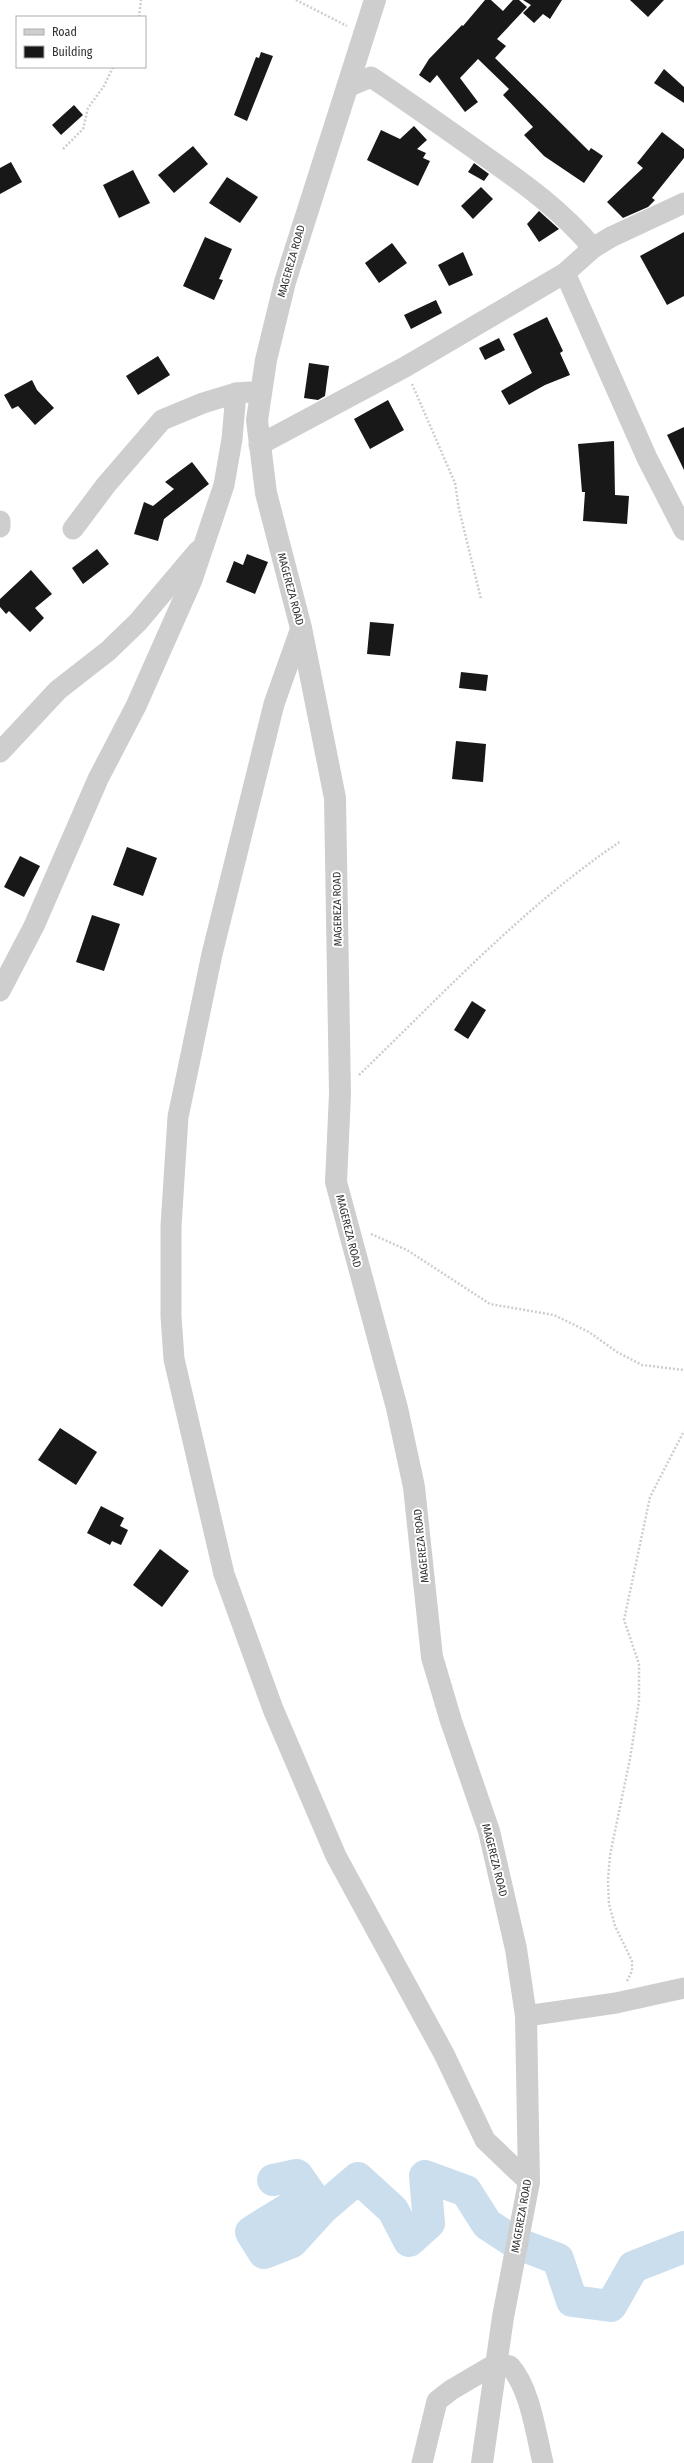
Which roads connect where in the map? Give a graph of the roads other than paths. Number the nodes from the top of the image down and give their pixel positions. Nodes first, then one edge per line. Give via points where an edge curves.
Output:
1 (375, 0) edge
2 (347, 87) junction
3 (684, 203) edge
4 (593, 248) junction
5 (565, 273) junction
6 (260, 391) junction
7 (236, 393) junction
8 (259, 446) junction
9 (0, 521) edge
10 (0, 527) edge
11 (73, 529) dead end
12 (684, 530) edge
13 (203, 546) junction
14 (301, 628) junction
15 (0, 752) edge
16 (0, 992) edge
17 (684, 1988) edge
18 (526, 2016) junction
19 (529, 2182) junction
20 (497, 2363) junction
21 (424, 2461) edge
22 (482, 2463) edge
23 (543, 2463) edge

1 - 2 street, MAGEREZA ROAD
2 - 4 street via 371,77 411,103 551,205 573,224
2 - 6 street, MAGEREZA ROAD via 285,282
3 - 4 street
4 - 5 street
5 - 8 street via 405,367
5 - 12 street via 647,458
6 - 7 street
6 - 8 street, MAGEREZA ROAD via 257,420
7 - 11 street via 182,410 162,420 106,485
7 - 13 street via 224,485
8 - 14 street, MAGEREZA ROAD via 266,492
9 - 10 street
13 - 15 street via 138,622 108,651 58,690
13 - 16 street via 183,602 136,706 98,779 34,926
14 - 18 street, MAGEREZA ROAD via 335,798 340,1094 336,1182 397,1408 414,1487 432,1657 489,1831 516,1949
14 - 19 street via 274,704 212,954 178,1117 171,1226 171,1316 174,1359 224,1574 273,1709 340,1863 444,2054 485,2140
17 - 18 street via 616,2003
18 - 19 street, MAGEREZA ROAD
19 - 20 street, MAGEREZA ROAD via 504,2309
20 - 21 street via 437,2401
20 - 22 street, MAGEREZA ROAD
20 - 23 street via 510,2366 517,2376 530,2408

